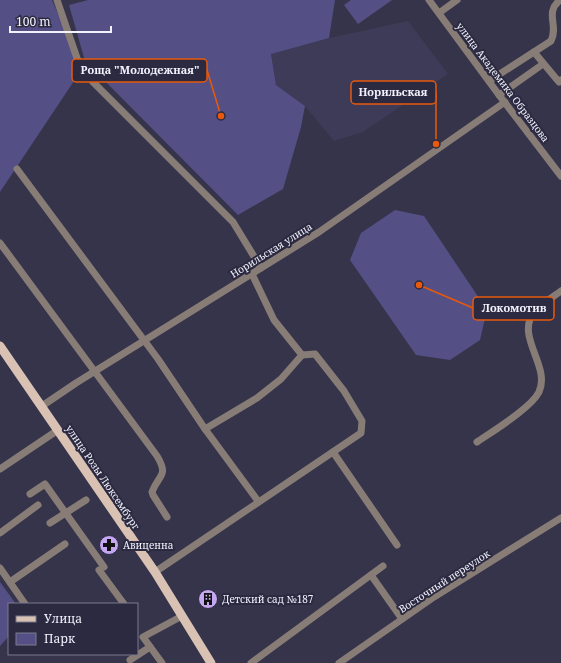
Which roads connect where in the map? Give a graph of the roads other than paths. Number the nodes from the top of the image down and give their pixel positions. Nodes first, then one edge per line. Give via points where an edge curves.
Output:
1 (57, 0) edge
2 (429, 0) edge
3 (456, 0) edge
4 (560, 0) edge
5 (439, 13) junction
6 (534, 52) junction
7 (543, 64) junction
8 (561, 80) edge
9 (489, 81) junction
10 (499, 95) junction
11 (505, 102) junction
12 (17, 169) dead end
13 (561, 176) edge
14 (0, 243) edge
15 (261, 268) junction
16 (252, 274) junction
17 (561, 291) edge
18 (144, 341) junction
19 (0, 346) edge
20 (302, 355) junction
21 (94, 371) junction
22 (42, 406) junction
23 (205, 429) junction
24 (58, 430) junction
25 (477, 442) dead end
26 (334, 452) junction
27 (0, 469) edge
28 (30, 494) dead end
29 (86, 500) dead end
30 (258, 502) junction
31 (38, 505) dead end
32 (66, 513) junction
33 (167, 517) dead end
34 (561, 518) edge
35 (50, 523) dead end
36 (0, 533) edge
37 (65, 544) dead end
38 (396, 545) dead end
39 (382, 566) dead end
40 (0, 568) edge
41 (155, 572) junction
42 (371, 575) junction
43 (10, 582) junction
44 (24, 603) edge
45 (123, 603) edge
46 (182, 616) junction
47 (402, 619) junction
48 (150, 647) junction
49 (138, 655) edge
50 (138, 655) edge
51 (130, 660) dead end
52 (162, 663) edge
53 (211, 663) edge
54 (251, 663) edge
55 (339, 663) edge

1 - 15 street via 82,68 233,222
2 - 5 street, улица Академика Образцова
3 - 5 street
4 - 6 street via 552,11 555,29 551,41
5 - 9 street, улица Академика Образцова
6 - 7 street
6 - 9 street
7 - 8 street via 559,82
7 - 10 street
9 - 10 street, улица Академика Образцова
10 - 11 street, улица Академика Образцова
11 - 13 street, улица Академика Образцова
11 - 15 street, Норильская улица via 319,232
12 - 18 street
14 - 21 street
15 - 16 street, Норильская улица
16 - 18 street, Норильская улица
16 - 20 street via 274,320
17 - 25 street via 535,311 530,323 530,342 540,372 541,385 538,392 527,405
18 - 21 street, Норильская улица
18 - 23 street
19 - 22 main road, улица Розы Люксембург
20 - 23 street via 281,379 257,398
20 - 26 street via 315,354 344,391 362,422 361,433
21 - 22 street, Норильская улица
21 - 33 street via 162,466 161,477 152,492
22 - 24 main road, улица Розы Люксембург
23 - 30 street
24 - 27 street
24 - 41 main road, улица Розы Люксембург
26 - 30 street
26 - 38 street
28 - 32 street via 45,484
29 - 32 street
30 - 41 street
31 - 36 street
32 - 35 street
32 - 45 street
34 - 47 street, Восточный переулок
37 - 43 street
39 - 42 street
40 - 43 street
41 - 46 main road, улица Розы Люксембург
42 - 47 street
42 - 54 street
43 - 44 street
46 - 48 street via 143,636
46 - 53 main road, улица Розы Люксембург
47 - 55 street, Восточный переулок
48 - 49 street
48 - 52 street
50 - 51 street

